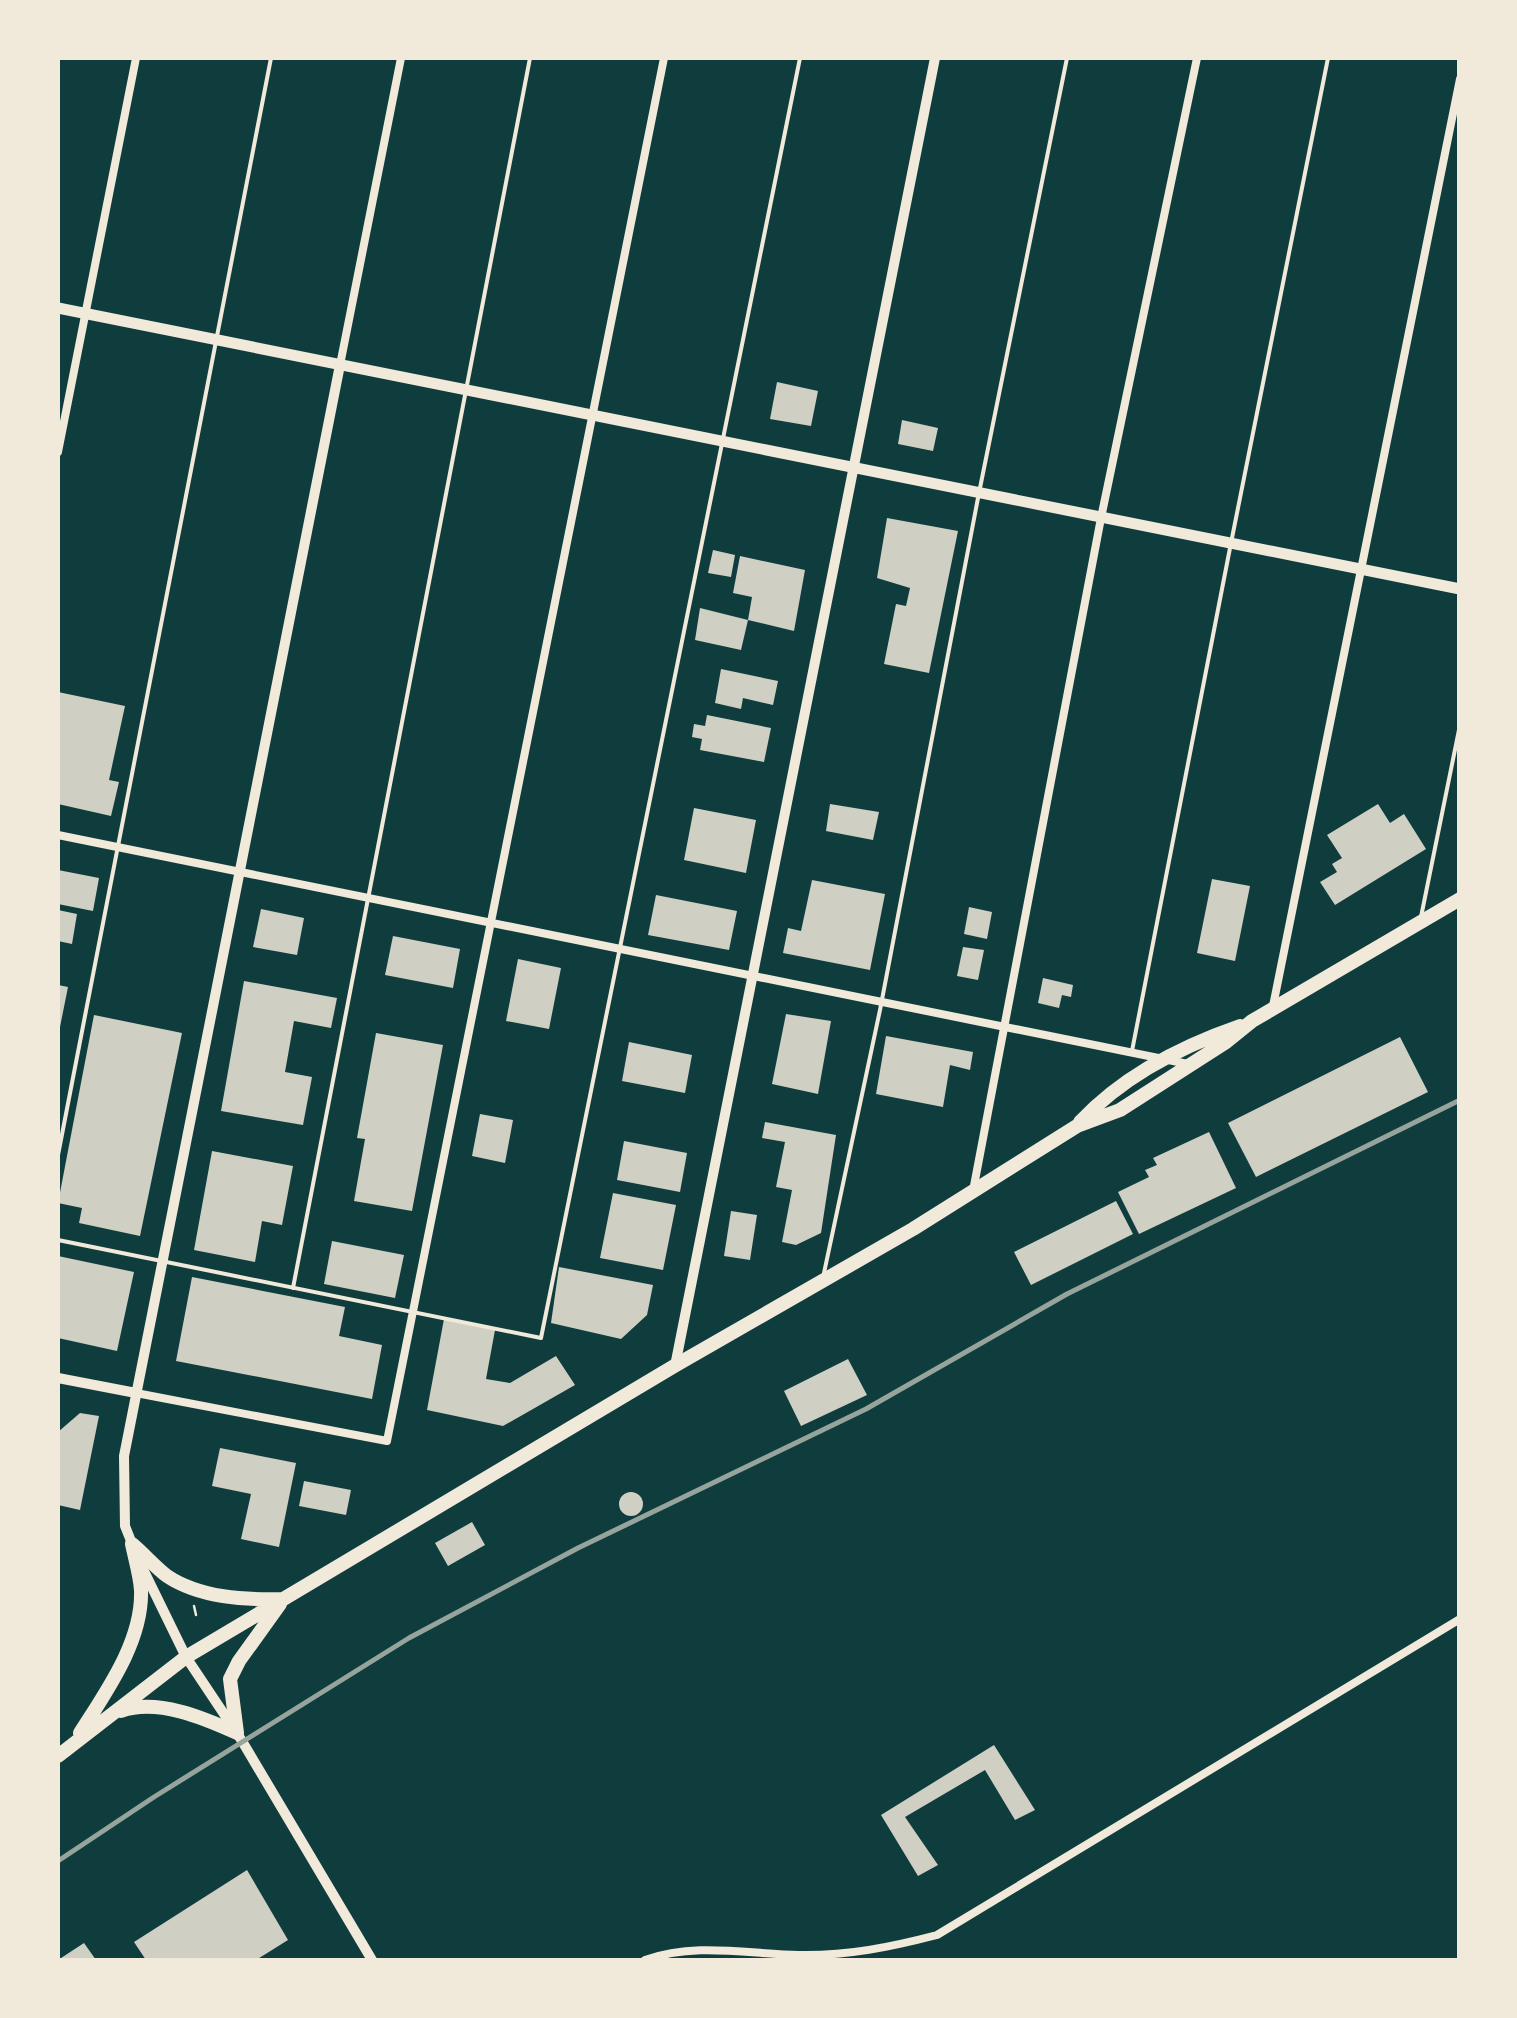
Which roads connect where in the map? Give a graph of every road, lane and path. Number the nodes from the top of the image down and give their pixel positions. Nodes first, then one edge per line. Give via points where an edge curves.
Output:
1 (136, 58) edge
2 (272, 58) edge
3 (402, 58) edge
4 (530, 58) edge
5 (664, 58) edge
6 (800, 58) edge
7 (935, 58) edge
8 (1067, 58) edge
9 (1197, 58) edge
10 (1328, 58) edge
11 (1460, 79) edge
12 (58, 308) edge
13 (85, 314) junction
14 (216, 340) junction
15 (340, 365) junction
16 (466, 390) junction
17 (592, 415) junction
18 (722, 441) junction
19 (58, 452) edge
20 (853, 468) junction
21 (979, 493) junction
22 (1101, 518) junction
23 (1231, 544) junction
24 (1361, 570) junction
25 (1460, 589) edge
26 (1460, 725) edge
27 (58, 835) edge
28 (118, 847) junction
29 (240, 872) junction
30 (368, 898) junction
31 (1460, 899) edge
32 (490, 922) junction
33 (1420, 922) junction
34 (620, 948) junction
35 (752, 974) junction
36 (882, 1000) junction
37 (1272, 1010) junction
38 (1252, 1021) junction
39 (1002, 1024) junction
40 (1132, 1050) junction
41 (1167, 1058) junction
42 (1192, 1065) junction
43 (1076, 1126) junction
44 (58, 1155) edge
45 (972, 1192) junction
46 (58, 1240) edge
47 (162, 1261) junction
48 (822, 1282) junction
49 (293, 1288) junction
50 (412, 1312) junction
51 (674, 1366) junction
52 (58, 1378) edge
53 (136, 1393) junction
54 (132, 1544) junction
55 (284, 1600) junction
56 (195, 1610) dead end
57 (190, 1613) dead end
58 (1460, 1618) edge
59 (186, 1657) junction
60 (111, 1714) junction
61 (238, 1733) junction
62 (72, 1744) junction
63 (58, 1756) edge
64 (798, 1958) edge
65 (372, 1960) edge
66 (645, 1960) edge

1 - 13 street
2 - 14 lane
3 - 15 street
4 - 16 lane
5 - 17 street
6 - 18 lane
7 - 20 street
8 - 21 lane
9 - 22 street
10 - 23 lane
11 - 24 street
12 - 13 main road
13 - 14 main road
13 - 19 street
14 - 15 main road
14 - 28 lane
15 - 16 main road
15 - 29 street
16 - 17 main road
16 - 30 lane
17 - 18 main road
17 - 32 street
18 - 20 main road
18 - 34 lane
20 - 21 main road
20 - 35 street
21 - 22 main road
21 - 36 lane
22 - 23 main road
22 - 39 street
23 - 24 main road
23 - 40 lane
24 - 25 main road
24 - 37 street
26 - 33 lane
27 - 28 street
28 - 29 street
28 - 44 lane
29 - 30 street
29 - 47 street
30 - 32 street
30 - 49 lane
31 - 33 highway
32 - 34 street
32 - 50 street
33 - 37 highway
34 - 35 street
34 - 50 lane via 540,1338
35 - 36 street
35 - 51 street
36 - 39 street
36 - 48 lane
37 - 38 highway
38 - 41 highway
38 - 42 highway
39 - 40 street
39 - 45 street
40 - 41 street
41 - 42 street
41 - 43 highway via 1099,1102
42 - 43 highway via 1120,1110
43 - 45 highway
45 - 48 highway
46 - 47 lane
47 - 49 lane
47 - 53 street
48 - 51 highway
49 - 50 lane
50 - 53 street via 387,1441
51 - 55 highway
52 - 53 street
53 - 54 street via 124,1456
54 - 55 highway via 169,1577 206,1592
54 - 59 street
54 - 62 highway via 138,1619 111,1682
55 - 59 highway
55 - 61 highway via 230,1679
56 - 57 path
58 - 64 street via 937,1935 872,1952
59 - 60 highway
59 - 61 street
60 - 61 highway via 137,1705
60 - 62 highway
61 - 65 street
62 - 63 highway
64 - 66 street via 710,1948

